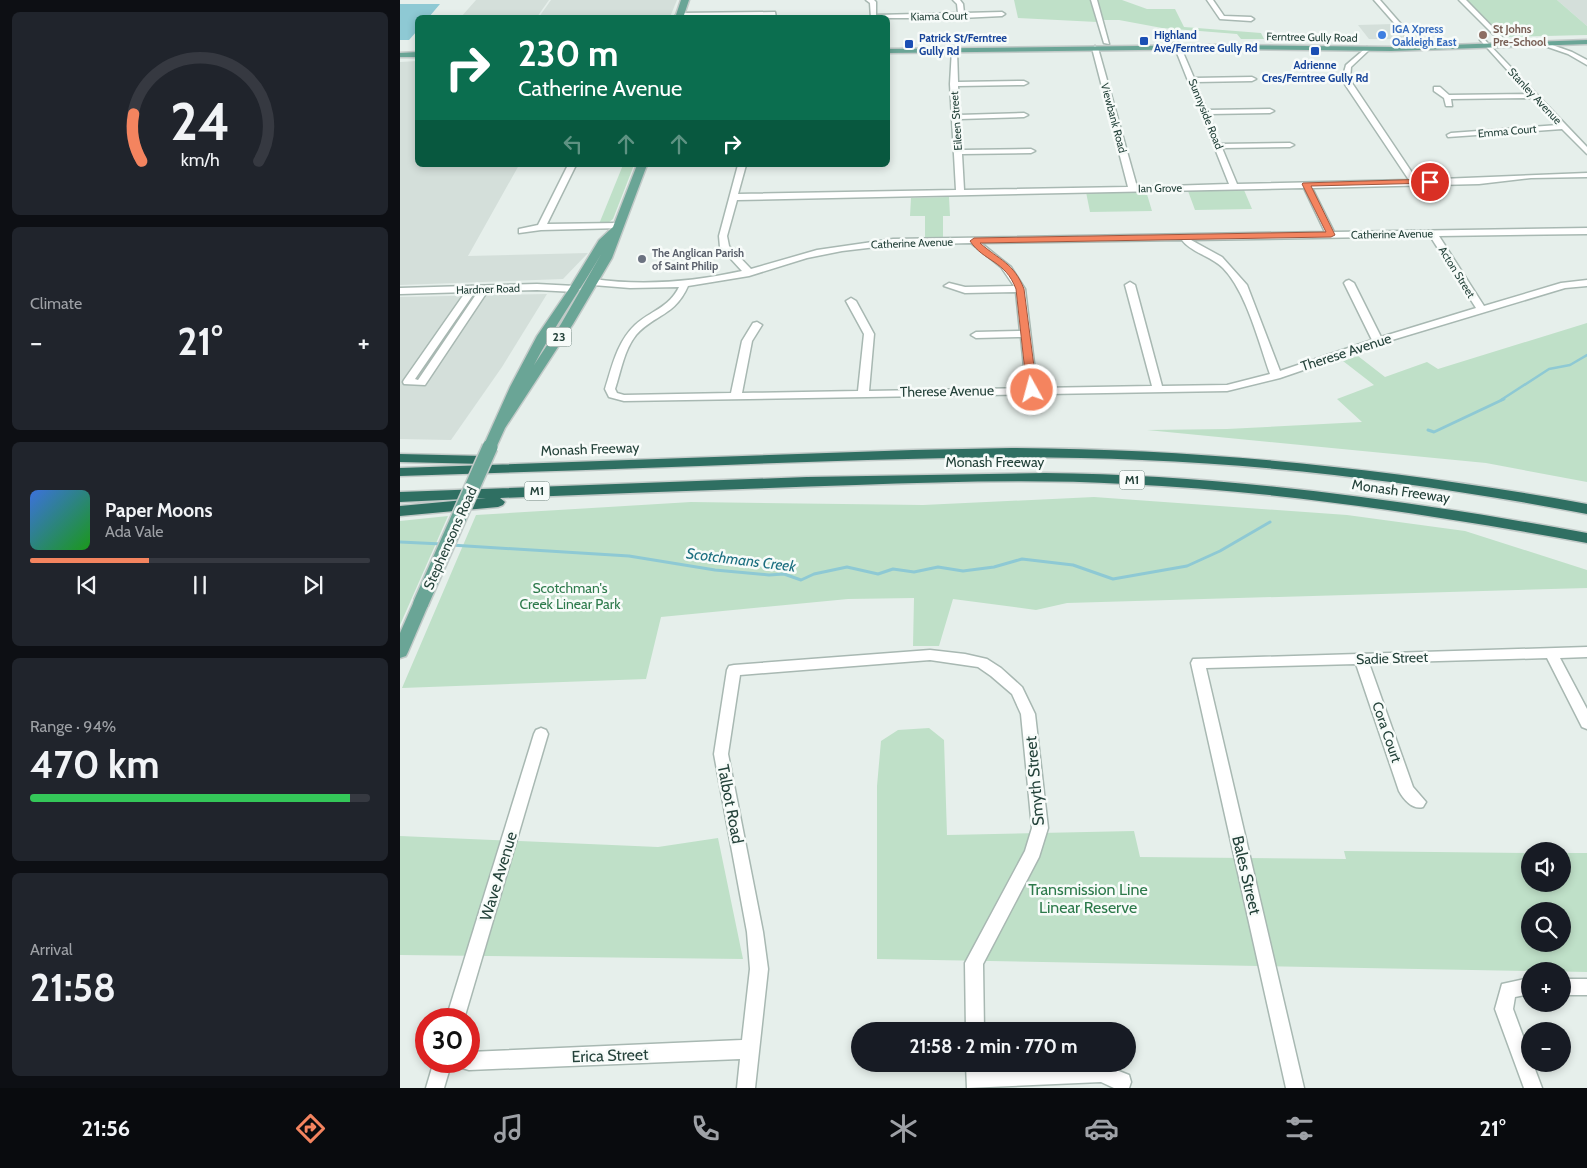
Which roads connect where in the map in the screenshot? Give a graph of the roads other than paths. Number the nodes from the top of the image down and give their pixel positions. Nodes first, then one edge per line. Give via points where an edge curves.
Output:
1 (685, 0) edge
2 (869, 0) edge
3 (956, 0) edge
4 (1094, 0) edge
5 (1210, 0) edge
6 (1377, 0) edge
7 (1462, 0) edge
8 (1002, 14) dead end
9 (679, 15) edge
10 (710, 15) edge
11 (773, 15) edge
12 (872, 15) edge
13 (961, 16) junction
14 (890, 17) edge
15 (1251, 19) dead end
16 (1587, 38) edge
17 (1412, 40) junction
18 (1485, 42) junction
19 (1504, 42) junction
20 (1587, 42) edge
21 (1107, 43) junction
22 (1541, 43) junction
23 (1177, 45) junction
24 (890, 46) edge
25 (1095, 48) junction
26 (1419, 48) junction
27 (1367, 49) junction
28 (954, 50) junction
29 (890, 51) edge
30 (1587, 63) edge
31 (1252, 79) dead end
32 (1192, 80) junction
33 (1024, 83) dead end
34 (954, 84) junction
35 (1436, 88) dead end
36 (1534, 96) junction
37 (1270, 111) dead end
38 (1205, 112) junction
39 (1024, 115) dead end
40 (956, 117) junction
41 (1564, 127) junction
42 (1451, 136) dead end
43 (1290, 145) dead end
44 (1219, 146) junction
45 (959, 152) junction
46 (1031, 152) dead end
47 (1587, 152) edge
48 (571, 167) edge
49 (641, 167) edge
50 (742, 167) edge
51 (1587, 174) edge
52 (1414, 182) junction
53 (1306, 184) junction
54 (1234, 186) junction
55 (1133, 188) junction
56 (960, 193) junction
57 (734, 197) junction
58 (618, 226) junction
59 (541, 227) junction
60 (522, 231) dead end
61 (1587, 231) edge
62 (1434, 234) junction
63 (1331, 235) junction
64 (1184, 237) junction
65 (974, 241) junction
66 (749, 273) junction
67 (685, 283) junction
68 (1348, 283) dead end
69 (1587, 283) edge
70 (584, 285) junction
71 (1130, 285) dead end
72 (949, 286) dead end
73 (537, 287) junction
74 (478, 289) junction
75 (553, 289) junction
76 (1020, 289) junction
77 (400, 291) edge
78 (851, 301) dead end
79 (1481, 309) junction
80 (559, 311) junction
81 (758, 325) dead end
82 (1025, 334) junction
83 (976, 335) dead end
84 (1378, 341) junction
85 (436, 342) junction
86 (449, 343) junction
87 (1276, 376) junction
88 (1158, 389) junction
89 (1032, 390) junction
90 (863, 392) junction
91 (736, 395) junction
92 (500, 425) junction
93 (400, 458) edge
94 (665, 462) junction
95 (400, 472) edge
96 (674, 486) junction
97 (400, 497) edge
98 (1587, 509) edge
99 (400, 511) edge
100 (1587, 538) edge
101 (400, 652) edge
102 (1587, 652) edge
103 (1551, 653) junction
104 (885, 657) joint
105 (1361, 659) junction
106 (1198, 663) joint
107 (1587, 723) edge
108 (541, 734) dead end
109 (1418, 802) dead end
110 (1571, 987) edge
111 (1587, 987) edge
112 (1521, 988) edge
113 (458, 1008) edge
114 (975, 1022) edge
115 (750, 1049) junction
116 (480, 1061) edge
117 (439, 1073) edge
118 (976, 1076) edge
119 (1122, 1082) dead end
120 (435, 1088) edge
121 (746, 1088) edge
122 (1295, 1088) edge
123 (1533, 1088) edge

1 - 9 main road
2 - 12 street via 873,2
3 - 13 street via 960,4
4 - 21 street
5 - 15 street via 1222,18
6 - 17 street
7 - 19 street
8 - 13 street, Kiama Court
10 - 11 street
13 - 14 street, Kiama Court
16 - 19 main road, Ferntree Gully Road
17 - 18 main road, Ferntree Gully Road
17 - 23 main road, Ferntree Gully Road
17 - 26 street
18 - 19 main road, Ferntree Gully Road
18 - 26 main road, Ferntree Gully Road
18 - 36 street, Stanley Avenue
19 - 22 main road, Ferntree Gully Road
20 - 22 main road, Ferntree Gully Road
21 - 23 main road, Ferntree Gully Road
21 - 24 main road, Ferntree Gully Road
22 - 30 street
23 - 25 main road, Ferntree Gully Road
23 - 27 main road, Ferntree Gully Road
23 - 32 street, Sunnyside Road
25 - 28 main road, Ferntree Gully Road
25 - 55 street, Viewbank Road
26 - 27 main road, Ferntree Gully Road
27 - 52 street via 1348,66 1346,80
28 - 29 main road, Ferntree Gully Road
28 - 34 street, Eileen Street
31 - 32 street
32 - 38 street, Sunnyside Road
33 - 34 street
34 - 40 street, Eileen Street
35 - 36 street via 1448,100
36 - 41 street, Stanley Avenue
37 - 38 street
38 - 44 street, Sunnyside Road
39 - 40 street
40 - 45 street, Eileen Street
41 - 42 street, Emma Court
41 - 47 street, Stanley Avenue
43 - 44 street
44 - 54 street, Sunnyside Road
45 - 46 street
45 - 56 street, Eileen Street
48 - 59 street
49 - 58 main road, Stephensons Road / 23
50 - 57 street
51 - 52 street, Ian Grove
52 - 53 street, Ian Grove
53 - 54 street, Ian Grove
53 - 63 street
54 - 55 street, Ian Grove
55 - 56 street, Ian Grove
56 - 57 street, Ian Grove
57 - 66 street via 723,236 725,247
58 - 59 street
58 - 70 main road, Stephensons Road / 23 via 612,245
59 - 60 street
61 - 62 street, Catherine Avenue
62 - 63 street, Catherine Avenue
62 - 79 street, Acton Street
63 - 64 street, Catherine Avenue
64 - 65 street, Catherine Avenue
64 - 87 street via 1236,275
65 - 66 street, Catherine Avenue via 860,245 793,258
65 - 76 street via 1006,265
66 - 67 street, Catherine Avenue
67 - 70 street, Catherine Avenue via 599,288
67 - 91 street, Therese Avenue via 673,305 633,333 610,389 613,396
68 - 84 street
69 - 79 street, Therese Avenue via 1564,285
70 - 73 street via 568,282
70 - 75 street, Hardner Road
70 - 80 main road, Stephensons Road / 23
70 - 92 main road, Stephensons Road / 23 via 529,384
71 - 88 street
72 - 76 street via 965,290
73 - 74 street, Hardner Road
73 - 75 street, Hardner Road
74 - 77 street, Hardner Road
74 - 85 street
74 - 86 street
75 - 80 street via 559,294
76 - 82 street
78 - 90 street via 870,334
79 - 84 street, Therese Avenue
80 - 92 main road, Stephensons Road / 23 via 516,387
81 - 91 street via 747,341
82 - 83 street
82 - 89 street
84 - 87 street, Therese Avenue
85 - 86 street
85 - 86 street via 408,382 421,383
87 - 88 street, Therese Avenue via 1227,388
88 - 89 street, Therese Avenue
89 - 90 street, Therese Avenue
90 - 91 street, Therese Avenue
92 - 101 main road, Stephensons Road / 23, bridge
93 - 94 highway
94 - 95 highway, Monash Freeway / M1
94 - 98 highway, Monash Freeway / M1 via 996,452 1174,457 1342,471 1514,495
96 - 97 highway, Monash Freeway / M1
96 - 99 highway
96 - 100 highway, Monash Freeway / M1 via 981,478 1140,480 1323,497 1485,519
102 - 103 street, Sadie Street
103 - 105 street, Sadie Street
103 - 107 street
104 - 114 street, Smyth Street via 930,655 982,663 1018,691 1028,714 1040,828 1034,852 974,962
104 - 115 street, Talbot Road via 734,670 722,754 759,969
105 - 106 street, Sadie Street
105 - 109 street, Cora Court via 1407,791
106 - 122 street, Bales Street
108 - 113 street, Wave Avenue
110 - 111 street
112 - 123 street via 1508,990 1504,1009
115 - 116 street, Erica Street
115 - 121 street, Talbot Road
117 - 120 street
118 - 119 street via 1101,1072

